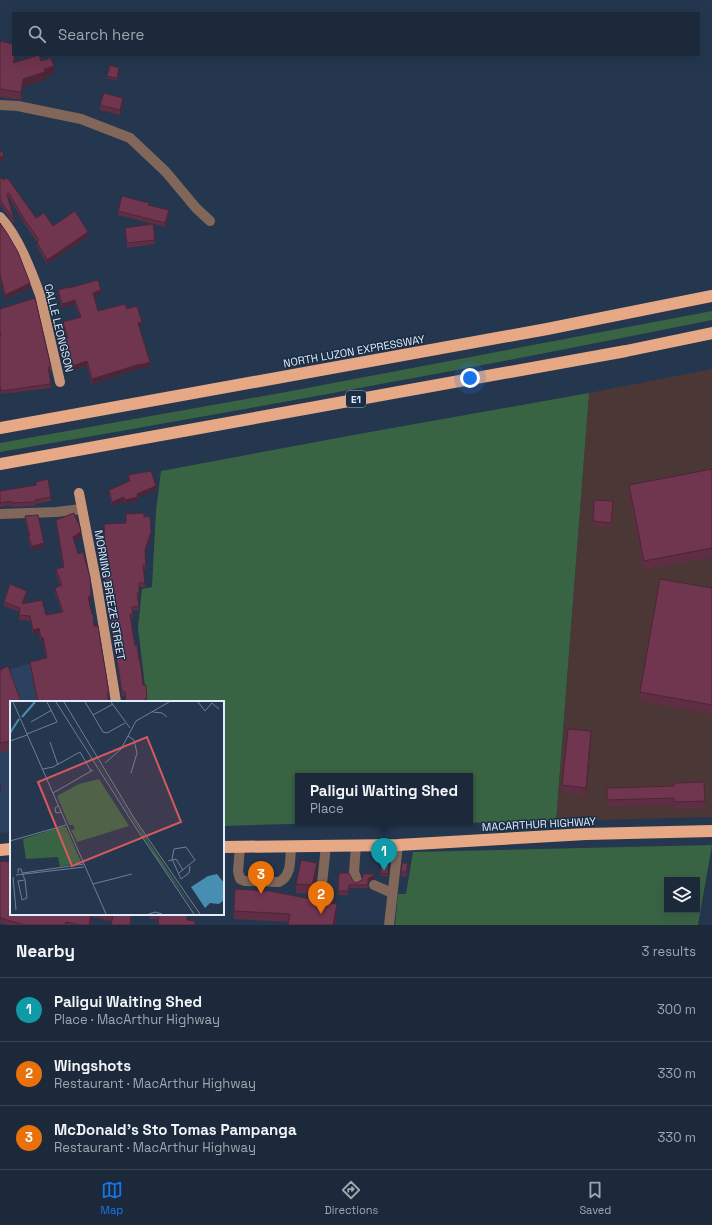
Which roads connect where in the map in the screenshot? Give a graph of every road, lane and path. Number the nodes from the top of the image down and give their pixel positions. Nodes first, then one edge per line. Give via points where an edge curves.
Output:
1 (0, 105) edge
2 (0, 217) edge
3 (210, 222) dead end
4 (712, 296) edge
5 (712, 333) edge
6 (60, 382) dead end
7 (0, 428) edge
8 (0, 464) edge
9 (79, 493) dead end
10 (82, 509) junction
11 (0, 514) edge
12 (116, 701) edge
13 (712, 831) edge
14 (356, 845) junction
15 (398, 845) junction
16 (291, 846) junction
17 (326, 846) junction
18 (224, 847) edge
19 (240, 847) junction
20 (10, 849) edge
21 (0, 850) edge
22 (357, 880) dead end
23 (374, 886) dead end
24 (392, 893) junction
25 (320, 902) edge
26 (389, 925) edge

1 - 3 street via 18,106 82,119 130,138 166,172
2 - 6 main road, CALLE LEONGSON via 10,229 40,295
4 - 7 highway, NORTH LUZON EXPRESSWAY via 547,329
5 - 8 highway, E1 via 626,351
9 - 10 main road, MORNING BREEZE STREET
10 - 11 street
10 - 12 main road, MORNING BREEZE STREET
13 - 15 highway, MACARTHUR HIGHWAY via 586,834
14 - 15 highway, MACARTHUR HIGHWAY
14 - 17 highway, MACARTHUR HIGHWAY
14 - 22 street via 354,872
15 - 24 street
16 - 17 highway, MACARTHUR HIGHWAY
16 - 19 highway, MACARTHUR HIGHWAY
16 - 19 street via 288,875 279,882 245,882 240,879
17 - 25 street
18 - 19 highway, MACARTHUR HIGHWAY
20 - 21 highway
23 - 24 street
24 - 26 street

